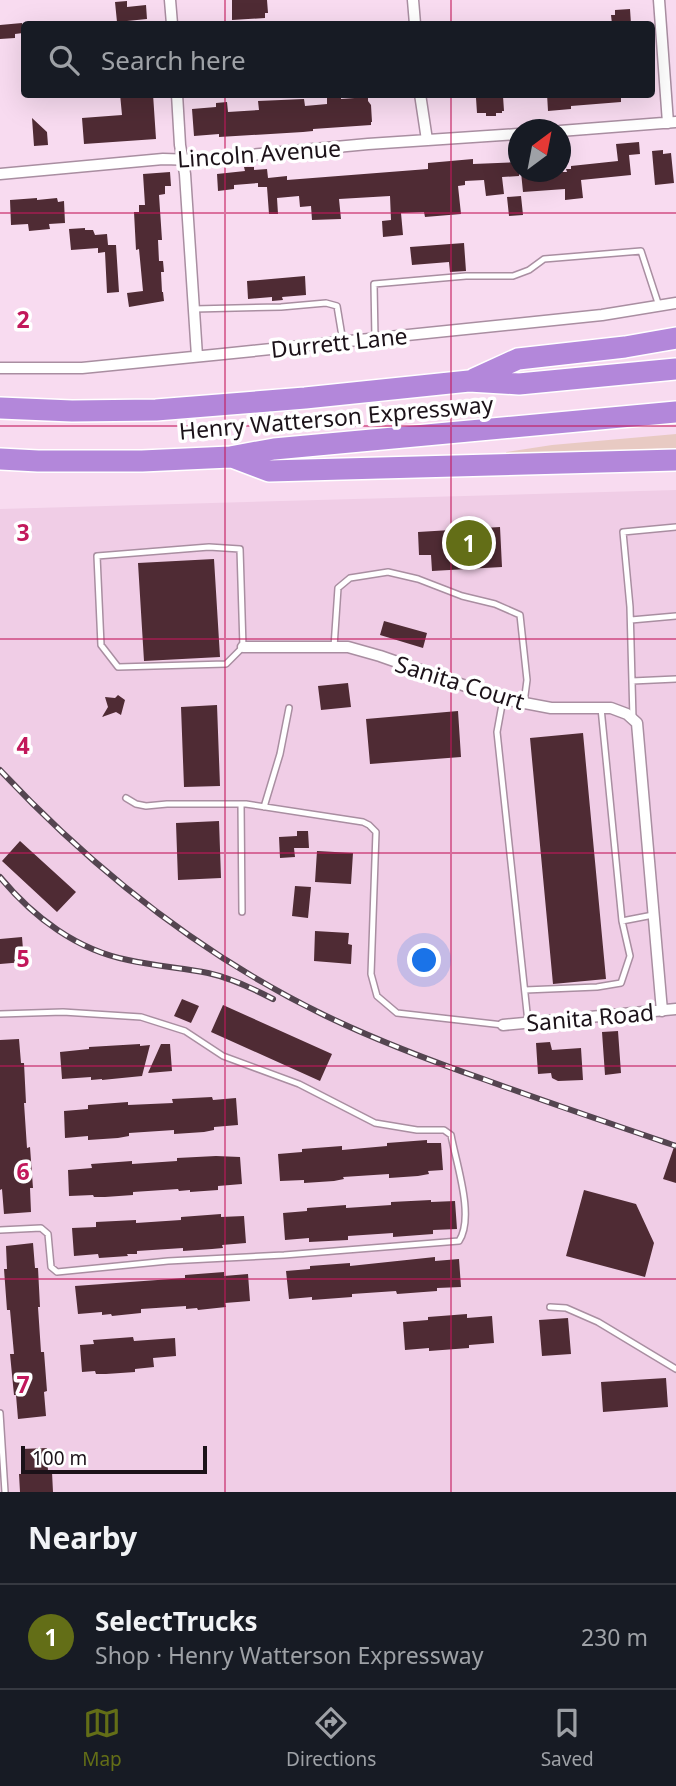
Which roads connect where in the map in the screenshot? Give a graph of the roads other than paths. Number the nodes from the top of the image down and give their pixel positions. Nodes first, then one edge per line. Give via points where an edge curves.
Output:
1 (170, 0) edge
2 (413, 0) edge
3 (659, 0) edge
4 (172, 21) edge
5 (415, 21) edge
6 (177, 98) edge
7 (421, 98) edge
8 (672, 123) edge
9 (571, 130) edge
10 (508, 135) edge
11 (427, 140) junction
12 (183, 160) junction
13 (0, 174) edge
14 (676, 303) edge
15 (659, 306) junction
16 (194, 309) junction
17 (374, 338) junction
18 (676, 338) edge
19 (343, 342) junction
20 (197, 356) junction
21 (0, 368) edge
22 (676, 369) edge
23 (469, 381) junction
24 (0, 408) edge
25 (676, 412) edge
26 (230, 457) junction
27 (0, 459) edge
28 (676, 460) edge
29 (676, 527) edge
30 (676, 616) edge
31 (631, 621) junction
32 (243, 647) junction
33 (334, 647) junction
34 (676, 679) edge
35 (632, 681) junction
36 (503, 699) junction
37 (524, 703) junction
38 (289, 708) dead end
39 (601, 708) junction
40 (633, 719) junction
41 (126, 798) dead end
42 (241, 804) junction
43 (264, 807) junction
44 (242, 912) dead end
45 (654, 914) junction
46 (622, 921) junction
47 (525, 990) junction
48 (676, 1009) edge
49 (662, 1011) junction
50 (0, 1014) edge
51 (528, 1023) junction
52 (503, 1025) joint
53 (0, 1230) edge
54 (550, 1307) dead end
55 (676, 1368) edge
56 (0, 1413) edge
57 (5, 1492) edge

1 - 4 street
2 - 5 street
3 - 8 street
6 - 12 street
7 - 11 street
8 - 9 street
10 - 11 street, Lincoln Avenue
11 - 12 street, Lincoln Avenue
12 - 13 street, Lincoln Avenue
12 - 16 street
14 - 15 street, Durrett Lane
15 - 17 street, Durrett Lane
15 - 17 lane via 641,251 544,259 513,276 374,284
16 - 19 lane via 327,303 337,306
16 - 20 street
17 - 19 street, Durrett Lane
18 - 23 highway via 518,359
19 - 20 street, Durrett Lane
20 - 21 street, Durrett Lane via 82,368
22 - 23 highway, Henry Watterson Expressway via 519,384
23 - 24 highway, Henry Watterson Expressway via 156,410
25 - 26 highway, Henry Watterson Expressway via 274,449
26 - 27 highway, Henry Watterson Expressway
26 - 28 highway via 269,471
29 - 31 lane via 623,532
30 - 31 lane
31 - 35 lane
32 - 32 lane via 226,664 118,667 101,645 97,556 209,547 240,549
32 - 33 street, Sanita Court
33 - 36 street, Sanita Court via 380,656
33 - 37 lane via 338,588 350,578 388,572 418,579 520,615 527,680
34 - 35 lane
35 - 40 lane
36 - 37 street, Sanita Court
36 - 47 lane via 498,732
37 - 39 street, Sanita Court
38 - 43 lane
39 - 40 street, Sanita Court
39 - 46 lane
40 - 45 street via 637,723
41 - 42 lane via 146,806
42 - 43 lane
42 - 44 lane
43 - 52 lane via 363,822 374,828 371,974 384,1002 397,1013
45 - 46 lane
45 - 49 street
46 - 47 lane via 630,956 621,983
47 - 51 lane
48 - 49 street, Sanita Road
49 - 51 street, Sanita Road
50 - 53 lane via 141,1017 184,1031 223,1056 299,1084 375,1123 444,1130 451,1135 465,1202 464,1232 459,1241 57,1272 51,1268 48,1234 41,1228
51 - 52 street, Sanita Road
54 - 55 lane via 566,1308 598,1322
56 - 57 lane

